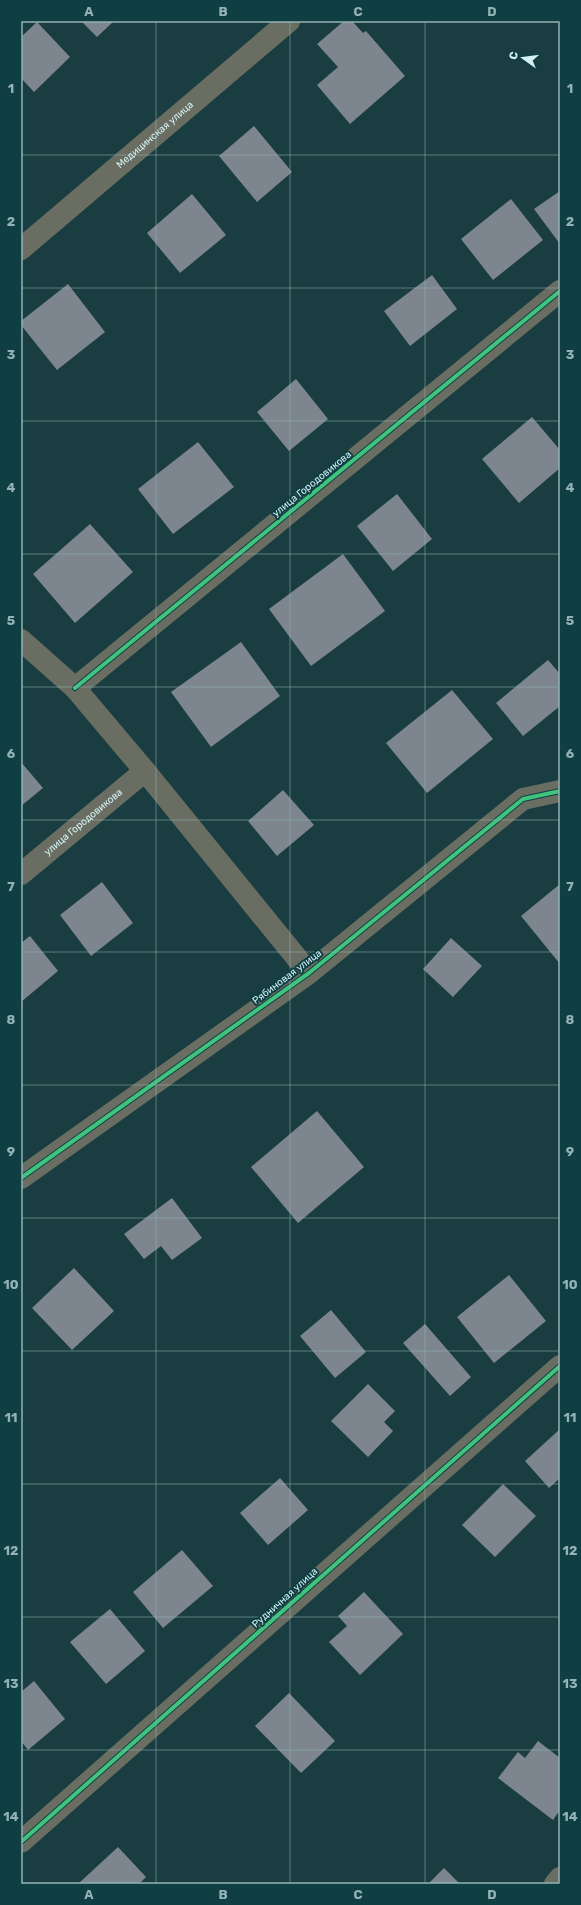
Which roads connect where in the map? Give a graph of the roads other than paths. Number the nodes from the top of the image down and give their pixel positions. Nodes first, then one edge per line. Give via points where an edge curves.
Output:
1 (289, 21) edge
2 (21, 249) edge
3 (560, 291) edge
4 (21, 640) edge
5 (75, 688) junction
6 (145, 771) junction
7 (560, 791) edge
8 (21, 874) edge
9 (308, 973) junction
10 (21, 1178) edge
11 (560, 1366) edge
12 (21, 1842) edge
13 (560, 1878) edge
14 (555, 1884) edge

1 - 2 street, Медицинская улица
3 - 5 street, улица Городовикова
4 - 5 street
5 - 6 street
6 - 8 street, улица Городовикова
6 - 9 street
7 - 9 street, Рябиновая улица via 523,798
9 - 10 street, Рябиновая улица
11 - 12 street, Рудничная улица
13 - 14 street

